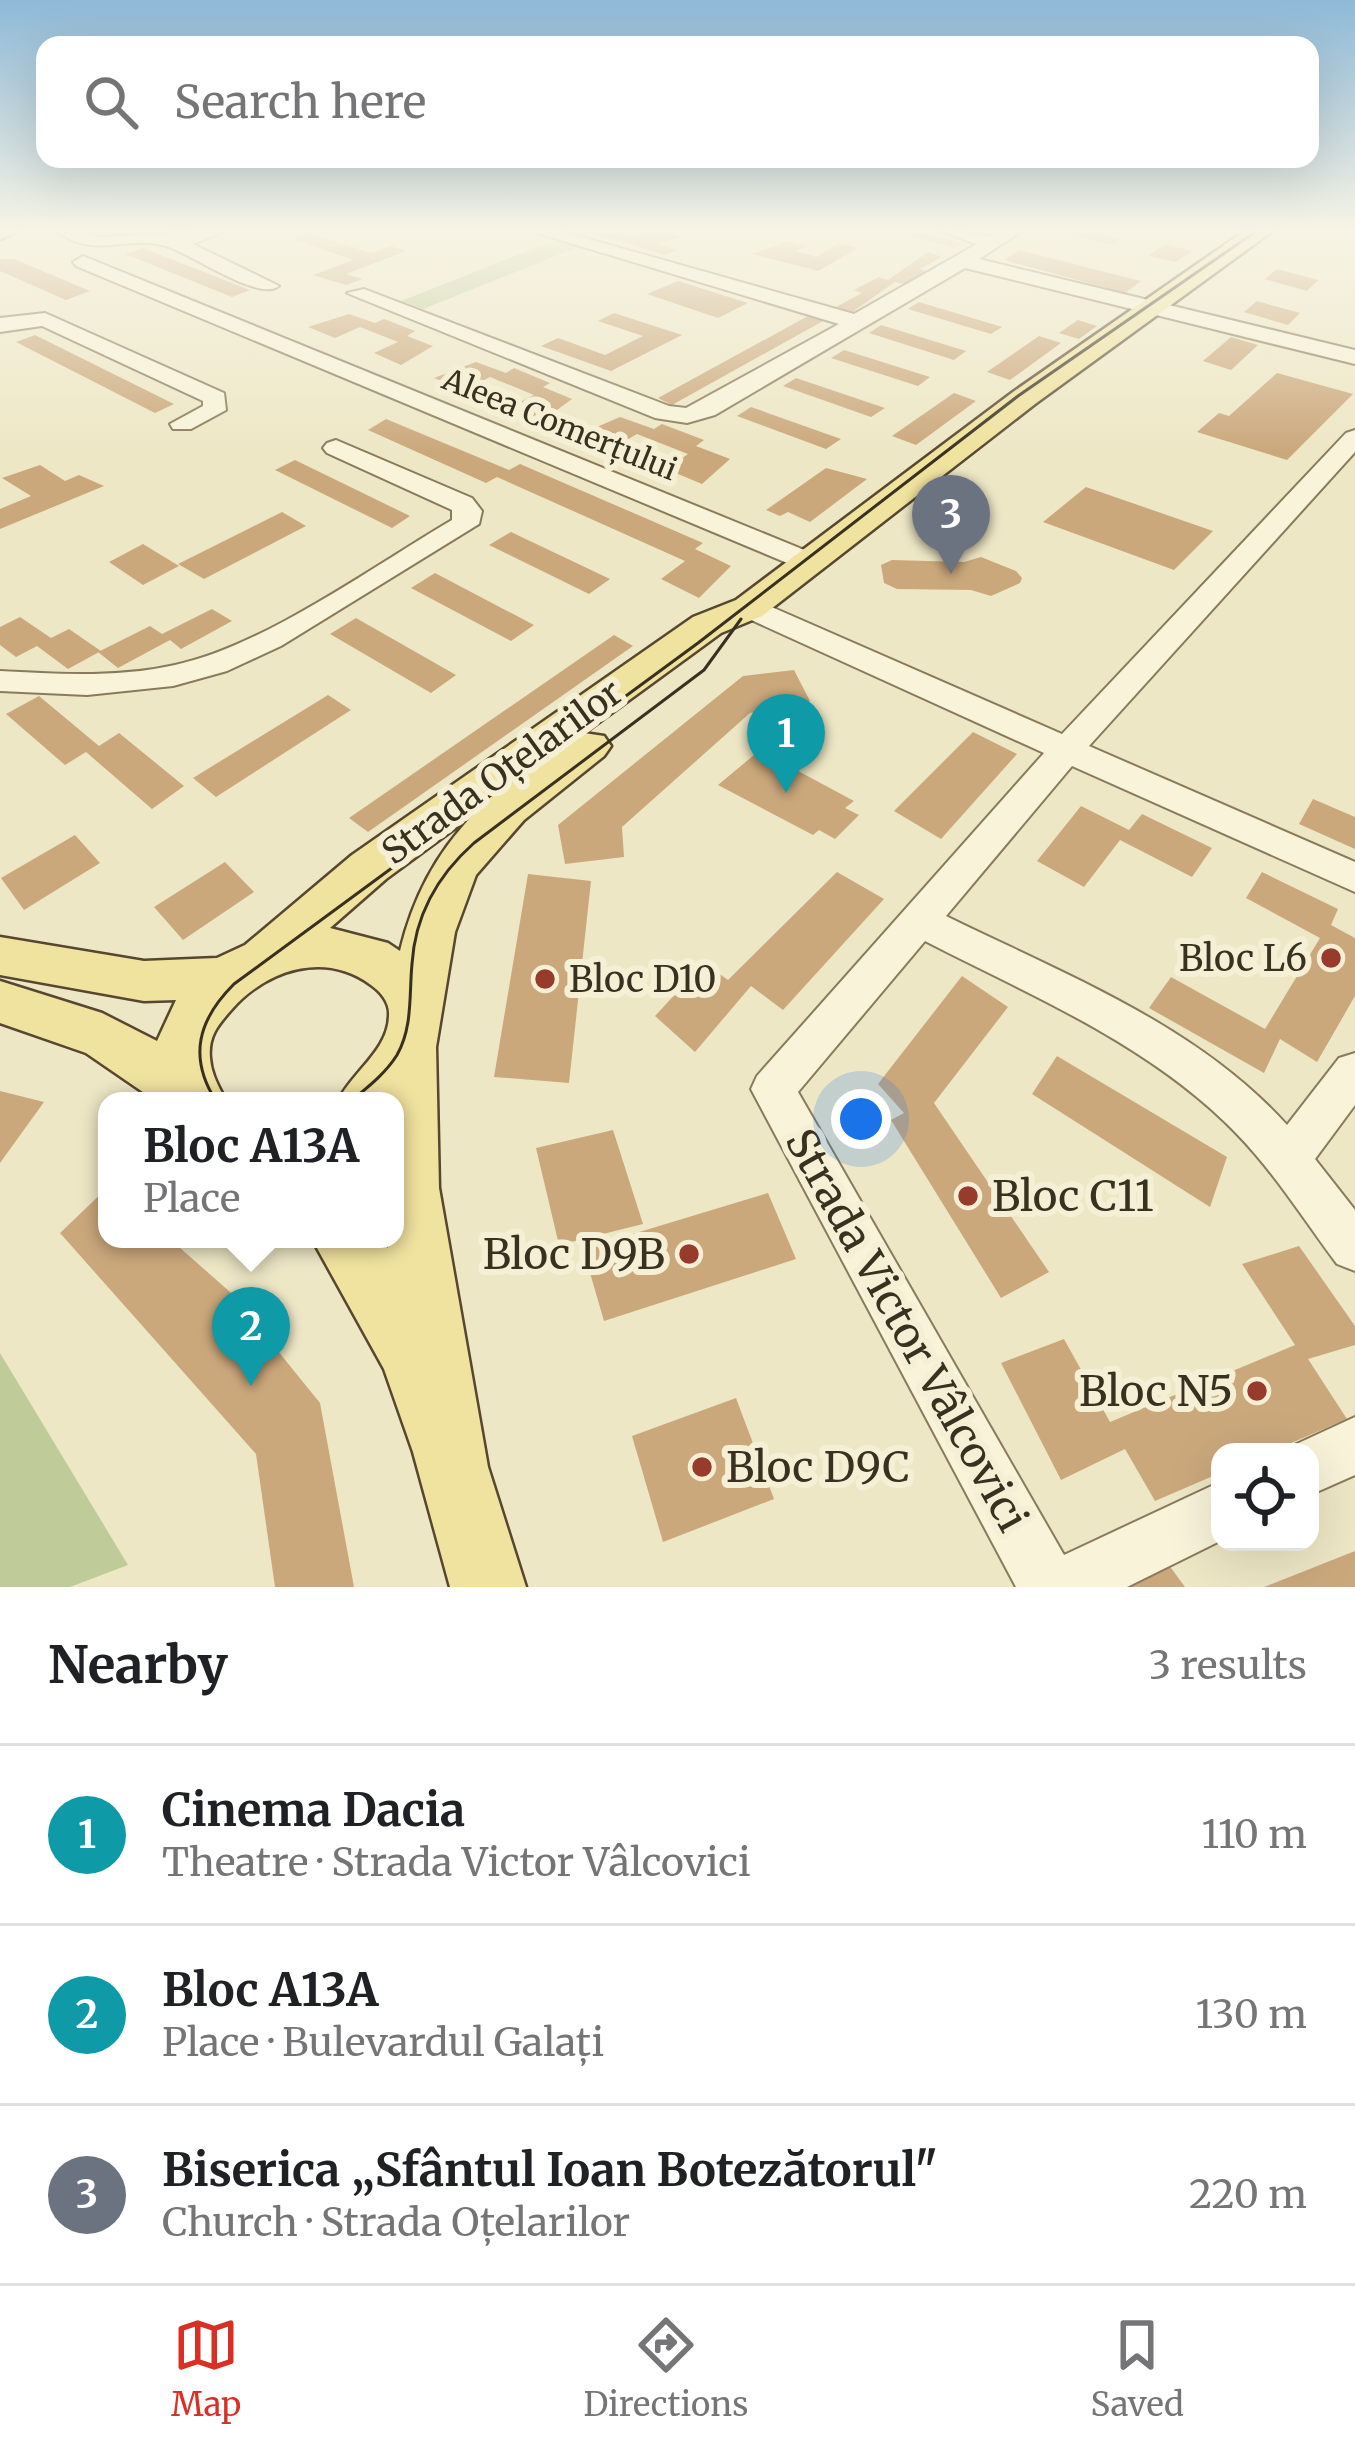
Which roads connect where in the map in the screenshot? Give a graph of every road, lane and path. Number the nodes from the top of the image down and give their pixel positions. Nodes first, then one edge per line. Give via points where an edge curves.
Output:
1 (184, 304) edge
2 (385, 304) edge
3 (794, 304) edge
4 (888, 304) edge
5 (1139, 304) edge
6 (1170, 304) edge
7 (1163, 310) junction
8 (857, 322) junction
9 (0, 325) edge
10 (1355, 357) edge
11 (182, 424) dead end
12 (1355, 438) edge
13 (336, 448) dead end
14 (812, 563) junction
15 (749, 608) junction
16 (0, 681) edge
17 (1066, 749) junction
18 (1355, 878) edge
19 (919, 920) junction
20 (0, 956) edge
21 (246, 966) junction
22 (0, 1002) edge
23 (413, 1028) junction
24 (1355, 1071) edge
25 (186, 1092) edge
26 (192, 1092) edge
27 (377, 1092) edge
28 (1288, 1159) junction
29 (350, 1248) edge
30 (1355, 1248) edge
31 (1355, 1445) edge
32 (1319, 1463) edge
33 (454, 1465) junction
34 (1211, 1515) edge
35 (488, 1587) edge
36 (1049, 1587) edge
37 (1064, 1587) edge

1 - 14 street, Aleea Comerțului
2 - 8 street via 687,416
3 - 8 street
4 - 8 street
5 - 7 street
6 - 7 main road, Strada Oțelarilor
7 - 10 street
7 - 14 main road, Strada Oțelarilor via 1024,398
9 - 11 street via 45,319 216,398 214,410
12 - 17 street, Strada Victor Vâlcovici
13 - 16 street via 462,504 465,524 216,664 87,685
14 - 15 main road, Strada Oțelarilor
15 - 17 street
15 - 21 main road, Strada Oțelarilor via 706,625 369,867
15 - 23 main road, Strada Oțelarilor via 736,635 475,842 436,910
17 - 18 street
17 - 19 street, Strada Victor Vâlcovici
19 - 28 street via 1099,1012 1203,1078
19 - 36 street, Strada Victor Vâlcovici via 773,1088
20 - 21 main road via 144,980
21 - 23 main road via 310,946 380,958 404,978
21 - 26 main road, Strada Oțelarilor via 203,1001 187,1027 181,1054
22 - 25 main road via 98,1031
23 - 27 main road via 391,1080
23 - 33 main road, Strada Oțelarilor via 409,1188
24 - 28 street
28 - 30 street
29 - 33 main road via 388,1306
31 - 32 street
33 - 35 main road
34 - 37 street

